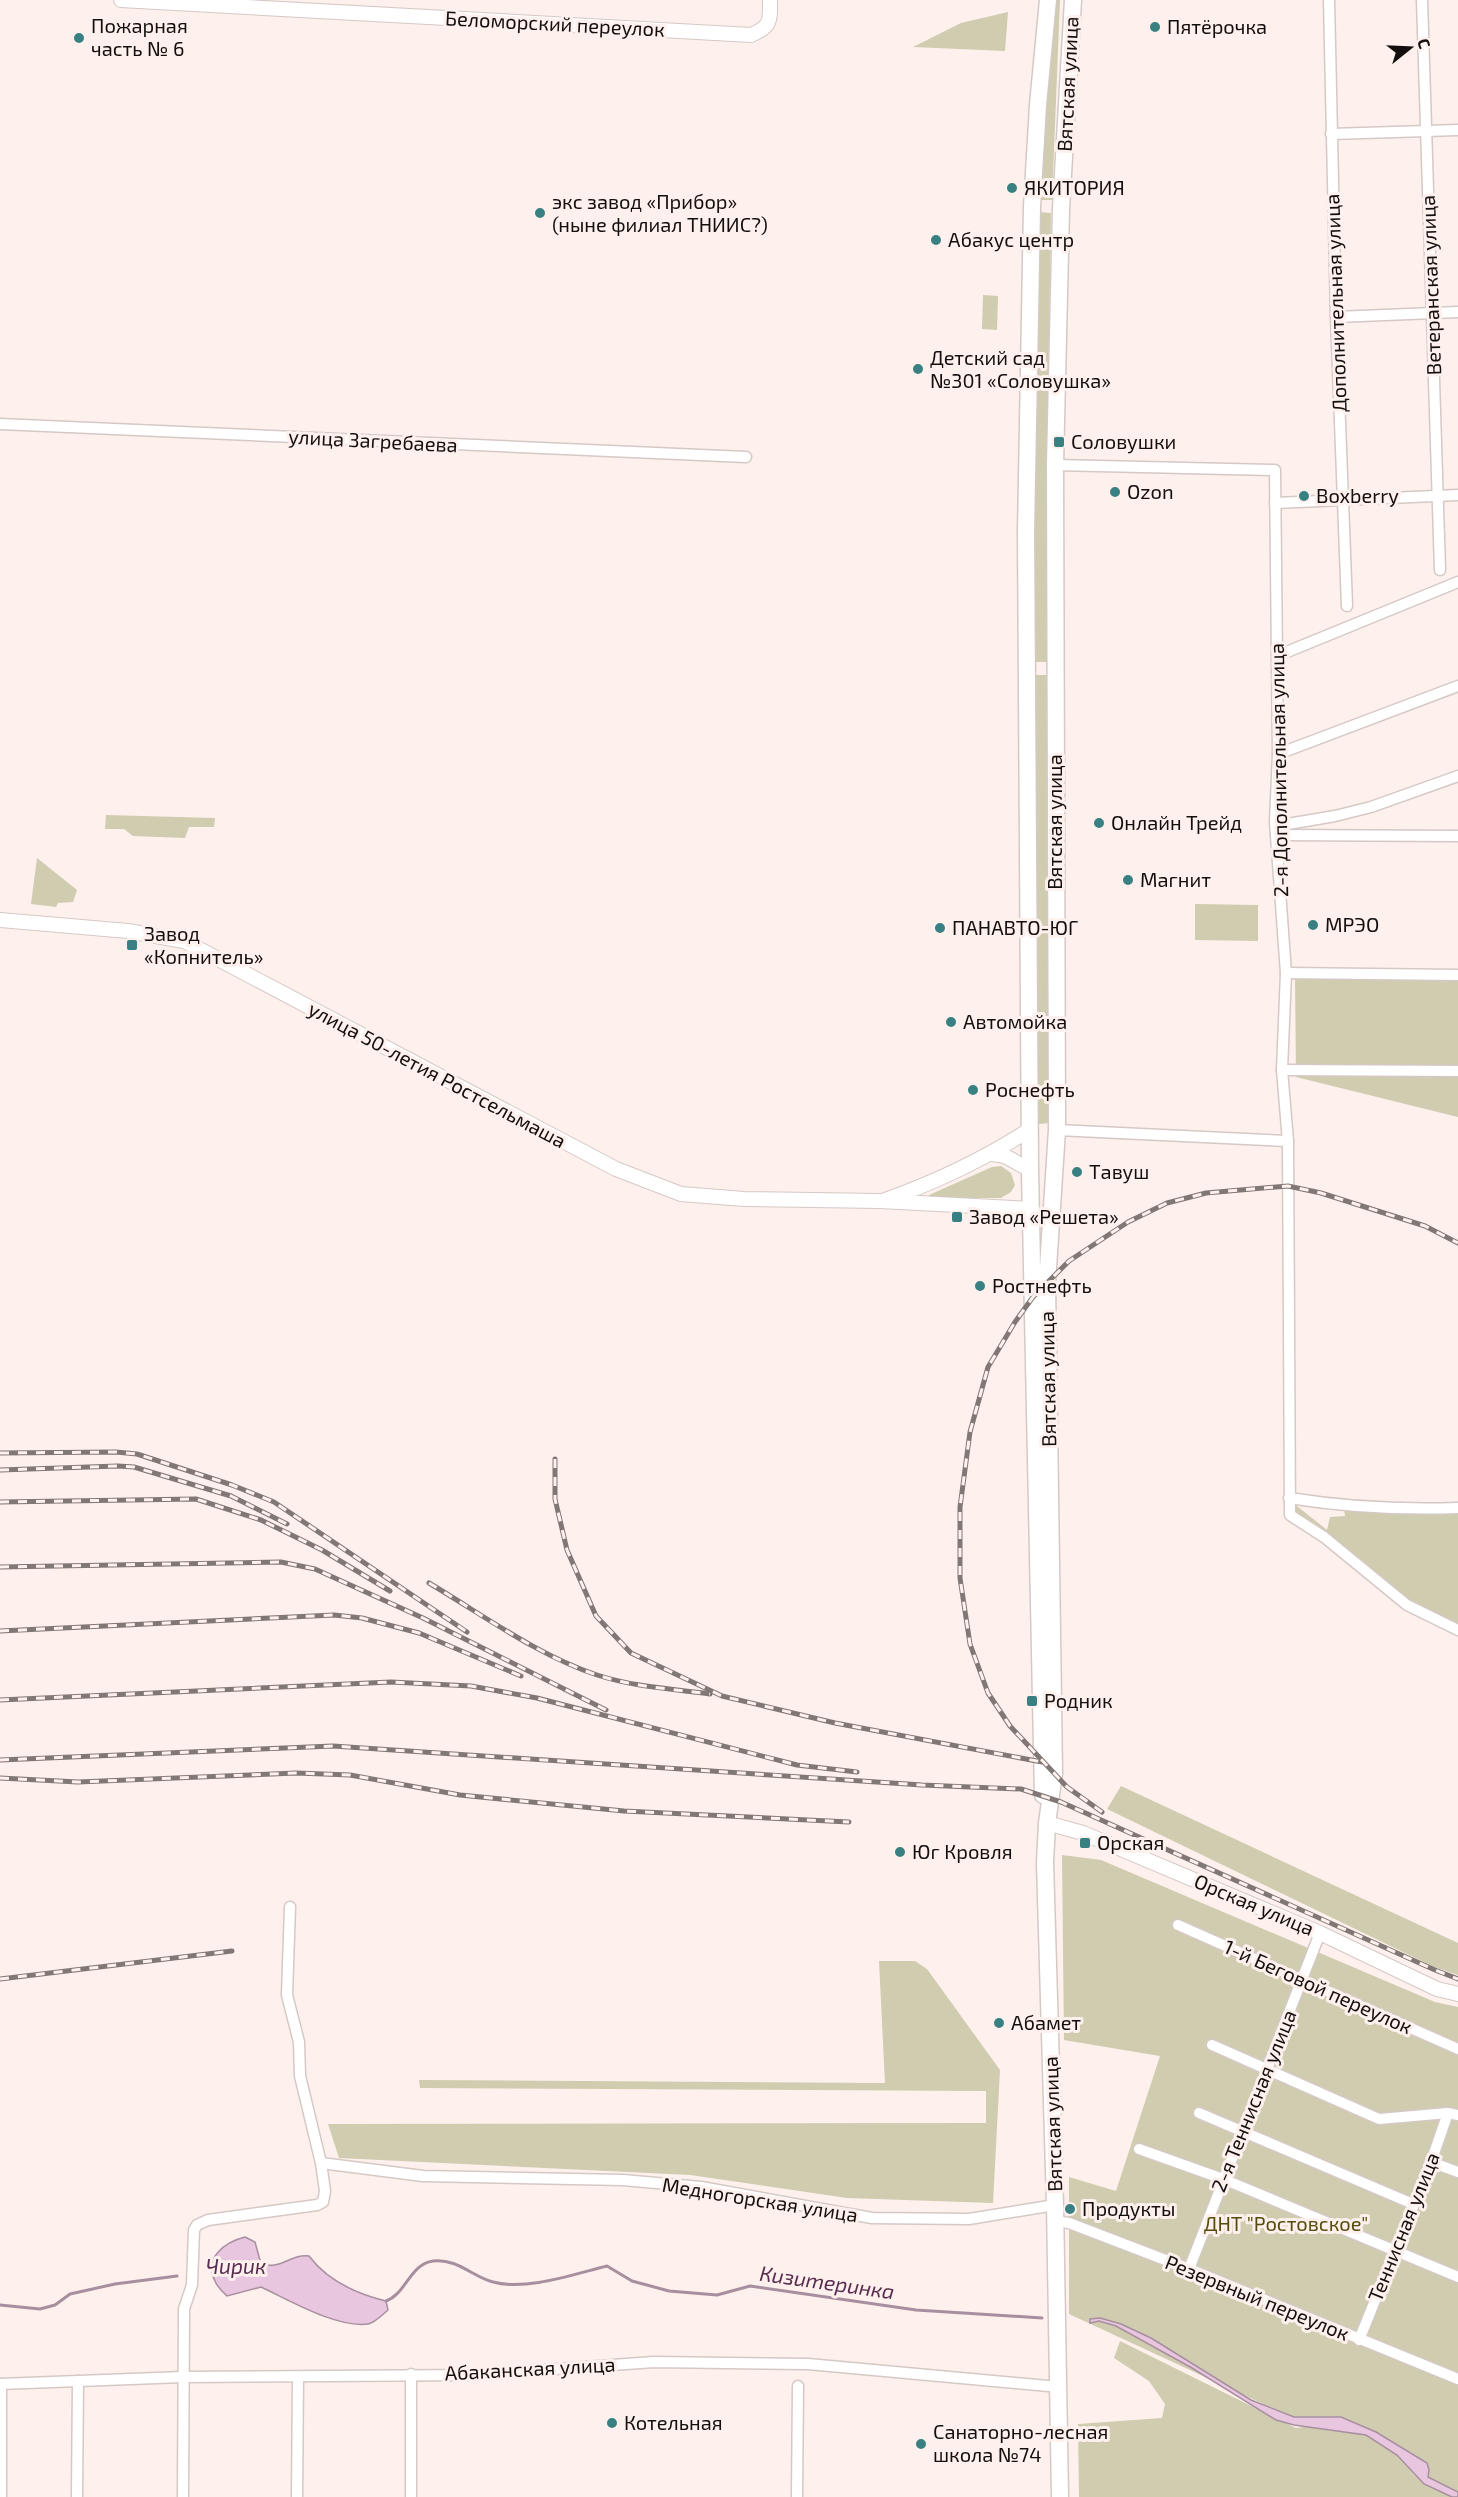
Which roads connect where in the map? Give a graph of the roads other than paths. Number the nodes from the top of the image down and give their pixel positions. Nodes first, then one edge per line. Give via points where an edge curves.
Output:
1 (121, 0) edge
2 (770, 0) edge
3 (1048, 0) edge
4 (1072, 0) edge
5 (1329, 0) edge
6 (1422, 0) edge
7 (167, 1) edge
8 (1426, 130) junction
9 (1458, 130) edge
10 (1331, 134) junction
11 (1032, 207) junction
12 (1061, 209) junction
13 (1458, 312) edge
14 (1432, 313) junction
15 (1336, 317) junction
16 (0, 424) edge
17 (746, 457) dead end
18 (1055, 465) junction
19 (1436, 495) junction
20 (1458, 495) edge
21 (1342, 501) junction
22 (1275, 503) junction
23 (1440, 570) dead end
24 (1458, 582) edge
25 (1347, 606) dead end
26 (1277, 656) junction
27 (1054, 666) junction
28 (1027, 667) junction
29 (1458, 686) edge
30 (1278, 754) junction
31 (1458, 776) edge
32 (1276, 831) junction
33 (1458, 836) edge
34 (0, 920) edge
35 (1286, 973) junction
36 (1458, 975) edge
37 (1282, 1070) junction
38 (1458, 1071) edge
39 (1029, 1130) junction
40 (1057, 1130) junction
41 (1288, 1141) junction
42 (993, 1154) junction
43 (1030, 1170) junction
44 (1054, 1187) junction
45 (880, 1202) junction
46 (1030, 1209) junction
47 (1053, 1210) junction
48 (1290, 1498) junction
49 (1458, 1508) edge
50 (1458, 1630) edge
51 (1047, 1822) junction
52 (290, 1907) dead end
53 (1178, 1925) dead end
54 (1320, 1933) junction
55 (1303, 1980) junction
56 (1458, 1994) edge
57 (1212, 2045) dead end
58 (1458, 2049) edge
59 (1267, 2068) junction
60 (1199, 2113) dead end
61 (1453, 2114) edge
62 (1243, 2131) junction
63 (1139, 2149) dead end
64 (1431, 2162) junction
65 (321, 2163) junction
66 (1458, 2172) edge
67 (1223, 2179) junction
68 (1413, 2204) junction
69 (1056, 2213) junction
70 (1393, 2251) junction
71 (1189, 2269) junction
72 (1458, 2277) edge
73 (1359, 2340) junction
74 (411, 2374) junction
75 (183, 2377) junction
76 (298, 2377) junction
77 (1458, 2379) edge
78 (78, 2381) junction
79 (1, 2384) edge
80 (798, 2386) dead end
81 (1059, 2387) junction
82 (1, 2497) edge
83 (77, 2497) edge
84 (183, 2497) edge
85 (297, 2497) edge
86 (411, 2497) edge
87 (797, 2497) edge
88 (1060, 2497) edge

1 - 7 main road, Беломорский переулок
2 - 7 main road, Беломорский переулок via 770,22 752,35
3 - 11 main road, Вятская улица
4 - 12 main road, Вятская улица
5 - 10 street, Дополнительная улица
6 - 8 street, Ветеранская улица
8 - 9 street
8 - 10 street
8 - 14 street, Ветеранская улица
10 - 15 street, Дополнительная улица
11 - 12 main road via 1045,203
11 - 28 main road, Вятская улица
12 - 18 main road, Вятская улица
13 - 14 street
14 - 15 street
14 - 19 street, Ветеранская улица
15 - 21 street, Дополнительная улица
16 - 17 street, улица Загребаева
18 - 22 street, 2-я Дополнительная улица via 1275,470
18 - 27 main road, Вятская улица
19 - 20 street
19 - 21 street
19 - 23 street, Ветеранская улица
21 - 22 street
21 - 25 street, Дополнительная улица
22 - 26 street, 2-я Дополнительная улица
24 - 26 street
26 - 30 street, 2-я Дополнительная улица
27 - 28 main road via 1039,673
27 - 40 main road, Вятская улица
28 - 39 main road, Вятская улица
29 - 30 street
30 - 32 street, 2-я Дополнительная улица
31 - 32 street via 1371,807
32 - 33 street
32 - 35 street, 2-я Дополнительная улица
34 - 45 main road, улица 50-летия Ростсельмаша via 128,931 184,941 616,1170 681,1194
35 - 36 street
35 - 37 street, 2-я Дополнительная улица
37 - 38 street
37 - 41 street, 2-я Дополнительная улица
39 - 40 main road
39 - 42 main road
39 - 43 main road, Вятская улица
40 - 41 street
40 - 44 main road, Вятская улица
41 - 48 street, 2-я Дополнительная улица
42 - 43 main road
42 - 45 main road
43 - 44 main road
43 - 46 main road, Вятская улица
44 - 47 main road, Вятская улица
45 - 46 main road, улица 50-летия Ростсельмаша
46 - 47 main road
46 - 51 main road, Вятская улица via 1042,1784
47 - 51 main road, Вятская улица via 1047,1283 1054,1774
48 - 49 street via 1376,1508
48 - 50 street, 2-я Дополнительная улица via 1290,1515 1407,1605
51 - 54 main road, Орская улица via 1083,1833
51 - 69 main road, Вятская улица via 1045,1874
52 - 65 street via 287,1995 299,2042 300,2076
53 - 55 street, 1-й Беговой переулок
54 - 55 street, 2-я Теннисная улица
54 - 56 main road, Орская улица via 1437,1989
55 - 58 street, 1-й Беговой переулок
55 - 59 street, 2-я Теннисная улица
57 - 59 street
59 - 61 street via 1379,2118
59 - 62 street, 2-я Теннисная улица
60 - 62 street
61 - 64 street, Теннисная улица
62 - 67 street, 2-я Теннисная улица
62 - 68 street
63 - 67 street
64 - 66 street
64 - 68 street, Теннисная улица
65 - 69 street, Медногорская улица via 423,2176 623,2180 701,2187 872,2218 969,2219
65 - 75 street via 325,2191 323,2202 317,2205 208,2220 197,2225 192,2285 184,2309
67 - 70 street
67 - 71 street, 2-я Теннисная улица
68 - 70 street, Теннисная улица
69 - 71 street, Резервный переулок via 1069,2223
69 - 81 main road, Вятская улица
70 - 72 street
70 - 73 street, Теннисная улица
71 - 73 street, Резервный переулок
73 - 77 street, Резервный переулок
74 - 76 street, Абаканская улица
74 - 81 street, Абаканская улица via 472,2375 654,2362 808,2364
74 - 86 street
75 - 76 street, Абаканская улица
75 - 78 street, Абаканская улица
75 - 84 street
76 - 85 street
78 - 79 street, Абаканская улица
78 - 83 street
79 - 82 street
80 - 87 street
81 - 88 main road, Вятская улица

